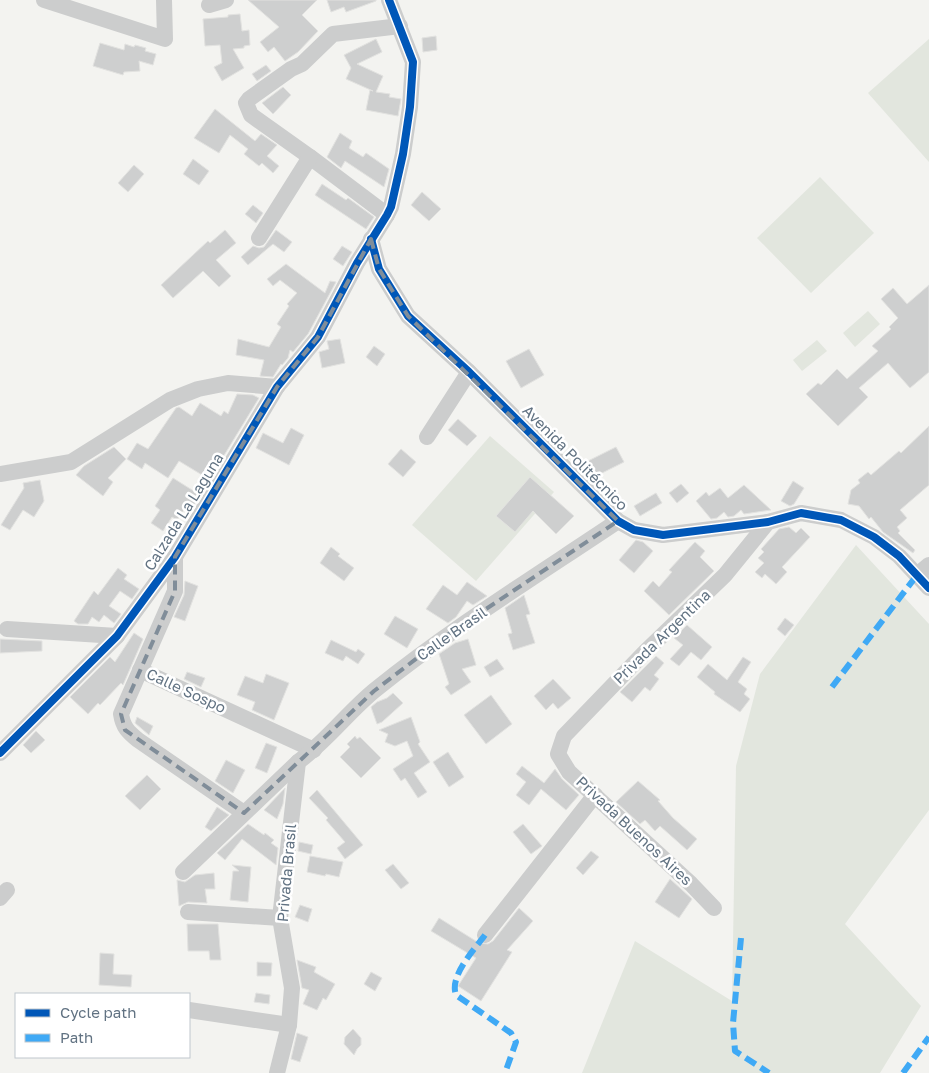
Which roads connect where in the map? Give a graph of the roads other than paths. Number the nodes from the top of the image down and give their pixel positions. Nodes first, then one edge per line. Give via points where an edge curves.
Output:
1 (44, 0) edge
2 (164, 0) edge
3 (226, 0) edge
4 (389, 0) edge
5 (209, 5) dead end
6 (400, 26) junction
7 (310, 157) junction
8 (387, 215) junction
9 (259, 238) dead end
10 (371, 239) junction
11 (470, 372) junction
12 (277, 387) junction
13 (427, 437) dead end
14 (0, 474) edge
15 (618, 522) junction
16 (768, 522) junction
17 (175, 557) junction
18 (923, 570) edge
19 (929, 588) edge
20 (7, 629) dead end
21 (117, 636) junction
22 (140, 670) junction
23 (314, 750) junction
24 (558, 751) joint
25 (0, 753) edge
26 (298, 762) junction
27 (595, 795) junction
28 (244, 813) junction
29 (183, 872) dead end
30 (714, 908) dead end
31 (188, 912) dead end
32 (280, 918) junction
33 (485, 935) dead end
34 (190, 1010) edge
35 (289, 1025) junction
36 (277, 1073) edge

1 - 2 street via 165,39
3 - 5 street
4 - 6 street, Calzada La Laguna
6 - 7 street via 332,34 302,64 246,103 251,115
6 - 8 street, Calzada La Laguna via 413,62 410,107 403,154
7 - 8 street
7 - 9 street
8 - 10 street, Calzada La Laguna
10 - 11 street, Avenida Politécnico via 380,269 408,316
10 - 12 street, Calzada La Laguna via 318,337
11 - 13 street
11 - 15 street, Avenida Politécnico
12 - 14 street via 228,383 198,389 170,400 71,462
12 - 17 street, Calzada La Laguna
15 - 16 street, Avenida Politécnico via 634,530 663,535
15 - 23 street, Calle Brasil via 450,634 374,691
16 - 18 street, Avenida Politécnico via 801,513 840,520 874,537
16 - 24 street, Privada Argentina via 725,576 564,736
17 - 21 street, Calzada La Laguna
17 - 22 street, Calle Sospo via 175,591
18 - 19 street, Avenida Politécnico
20 - 21 street
21 - 25 street, Calzada La Laguna
22 - 23 street, Calle Sospo
22 - 28 street via 121,714 126,730
23 - 26 street, Calle Brasil
24 - 27 street, Privada Buenos Aires via 569,772
26 - 28 street, Calle Brasil
26 - 32 street, Privada Brasil
27 - 30 street, Privada Buenos Aires
27 - 33 street
28 - 29 street, Calle Brasil
31 - 32 street
32 - 35 street, Privada Brasil via 292,988
34 - 35 street
35 - 36 street, Privada Brasil

